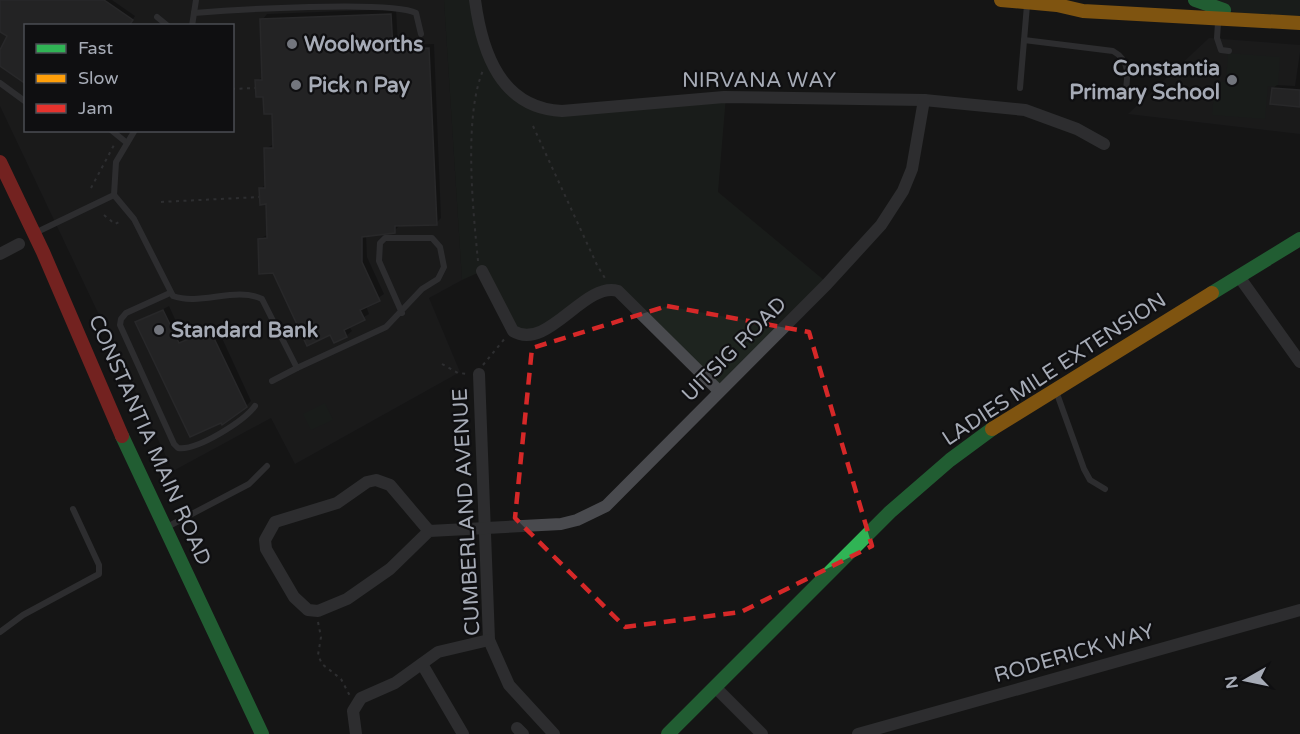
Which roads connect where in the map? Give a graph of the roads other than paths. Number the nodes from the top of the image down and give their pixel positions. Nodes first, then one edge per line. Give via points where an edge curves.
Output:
1 (196, 0) edge
2 (475, 0) edge
3 (1001, 0) edge
4 (1195, 0) edge
5 (1085, 1) edge
6 (1027, 2) junction
7 (1057, 5) junction
8 (1158, 7) edge
9 (194, 13) junction
10 (1221, 15) junction
11 (157, 17) dead end
12 (1294, 22) edge
13 (166, 24) edge
14 (192, 24) edge
15 (421, 34) dead end
16 (1024, 40) junction
17 (1229, 51) dead end
18 (0, 83) edge
19 (1020, 88) dead end
20 (1125, 96) dead end
21 (924, 100) junction
22 (24, 101) edge
23 (114, 132) edge
24 (134, 132) edge
25 (127, 142) junction
26 (1104, 144) dead end
27 (0, 162) edge
28 (3, 178) edge
29 (114, 195) junction
30 (34, 233) junction
31 (1300, 239) edge
32 (19, 244) dead end
33 (0, 254) edge
34 (482, 270) road end
35 (1240, 278) junction
36 (170, 293) junction
37 (402, 313) junction
38 (1300, 362) edge
39 (297, 368) junction
40 (479, 374) road end
41 (272, 381) dead end
42 (1055, 389) junction
43 (719, 391) junction
44 (255, 406) dead end
45 (267, 466) dead end
46 (1105, 489) dead end
47 (73, 509) dead end
48 (166, 527) junction
49 (485, 528) junction
50 (429, 531) junction
51 (1300, 610) edge
52 (0, 632) edge
53 (489, 640) junction
54 (422, 664) junction
55 (715, 687) junction
56 (262, 734) edge
57 (356, 734) edge
58 (463, 734) edge
59 (554, 734) edge
60 (668, 734) edge
61 (762, 734) edge
62 (858, 734) edge

1 - 9 lane
2 - 21 street, NIRVANA WAY via 490,58 510,91 548,110 724,97
3 - 6 main road
4 - 10 main road
5 - 7 main road
5 - 8 main road
6 - 7 main road
6 - 16 lane
7 - 8 main road via 1083,11
8 - 10 main road
9 - 14 lane
9 - 15 lane via 408,9 416,13
10 - 12 main road via 1258,14
10 - 17 lane via 1217,38 1221,50
11 - 13 lane
16 - 19 lane
16 - 20 lane via 1113,51 1122,56 1127,66
18 - 22 lane
21 - 26 street, NIRVANA WAY via 1025,110 1077,129
21 - 43 street, UITSIG ROAD via 912,169 895,207 827,284
23 - 25 lane
24 - 25 lane
25 - 29 lane via 116,162
27 - 28 main road, CONSTANTIA MAIN ROAD
28 - 30 main road, CONSTANTIA MAIN ROAD
29 - 30 lane
29 - 36 lane via 134,219
30 - 48 main road, CONSTANTIA MAIN ROAD
31 - 35 main road, LADIES MILE EXTENSION
32 - 33 street
34 - 43 street via 513,331 525,336 533,335 602,291 622,294
35 - 38 street
35 - 42 main road, LADIES MILE EXTENSION
36 - 39 lane via 178,298 262,299
36 - 44 lane via 126,313 120,325 174,444 178,448 191,447 240,422
37 - 37 lane via 380,261 380,243 386,238 432,238 440,247 442,275 422,289
37 - 39 lane via 386,327
39 - 41 lane
40 - 49 street, CUMBERLAND AVENUE
42 - 46 lane via 1084,469 1090,480
42 - 55 main road, LADIES MILE EXTENSION via 984,434 921,484
43 - 49 street, UITSIG ROAD via 606,506 561,524
45 - 48 lane via 249,484
47 - 52 lane via 99,565 99,573
48 - 56 main road, CONSTANTIA MAIN ROAD
49 - 50 street, UITSIG ROAD
49 - 53 street, CUMBERLAND AVENUE
50 - 50 street via 390,485 376,480 337,503 275,522 267,532 266,549 301,606 318,611 347,599 378,578
51 - 62 street, RODERICK WAY
53 - 54 street via 447,648
53 - 59 street, CUMBERLAND AVENUE via 509,685
54 - 57 street via 395,683 361,698 352,711
54 - 58 street
55 - 60 main road, LADIES MILE EXTENSION
55 - 61 street

